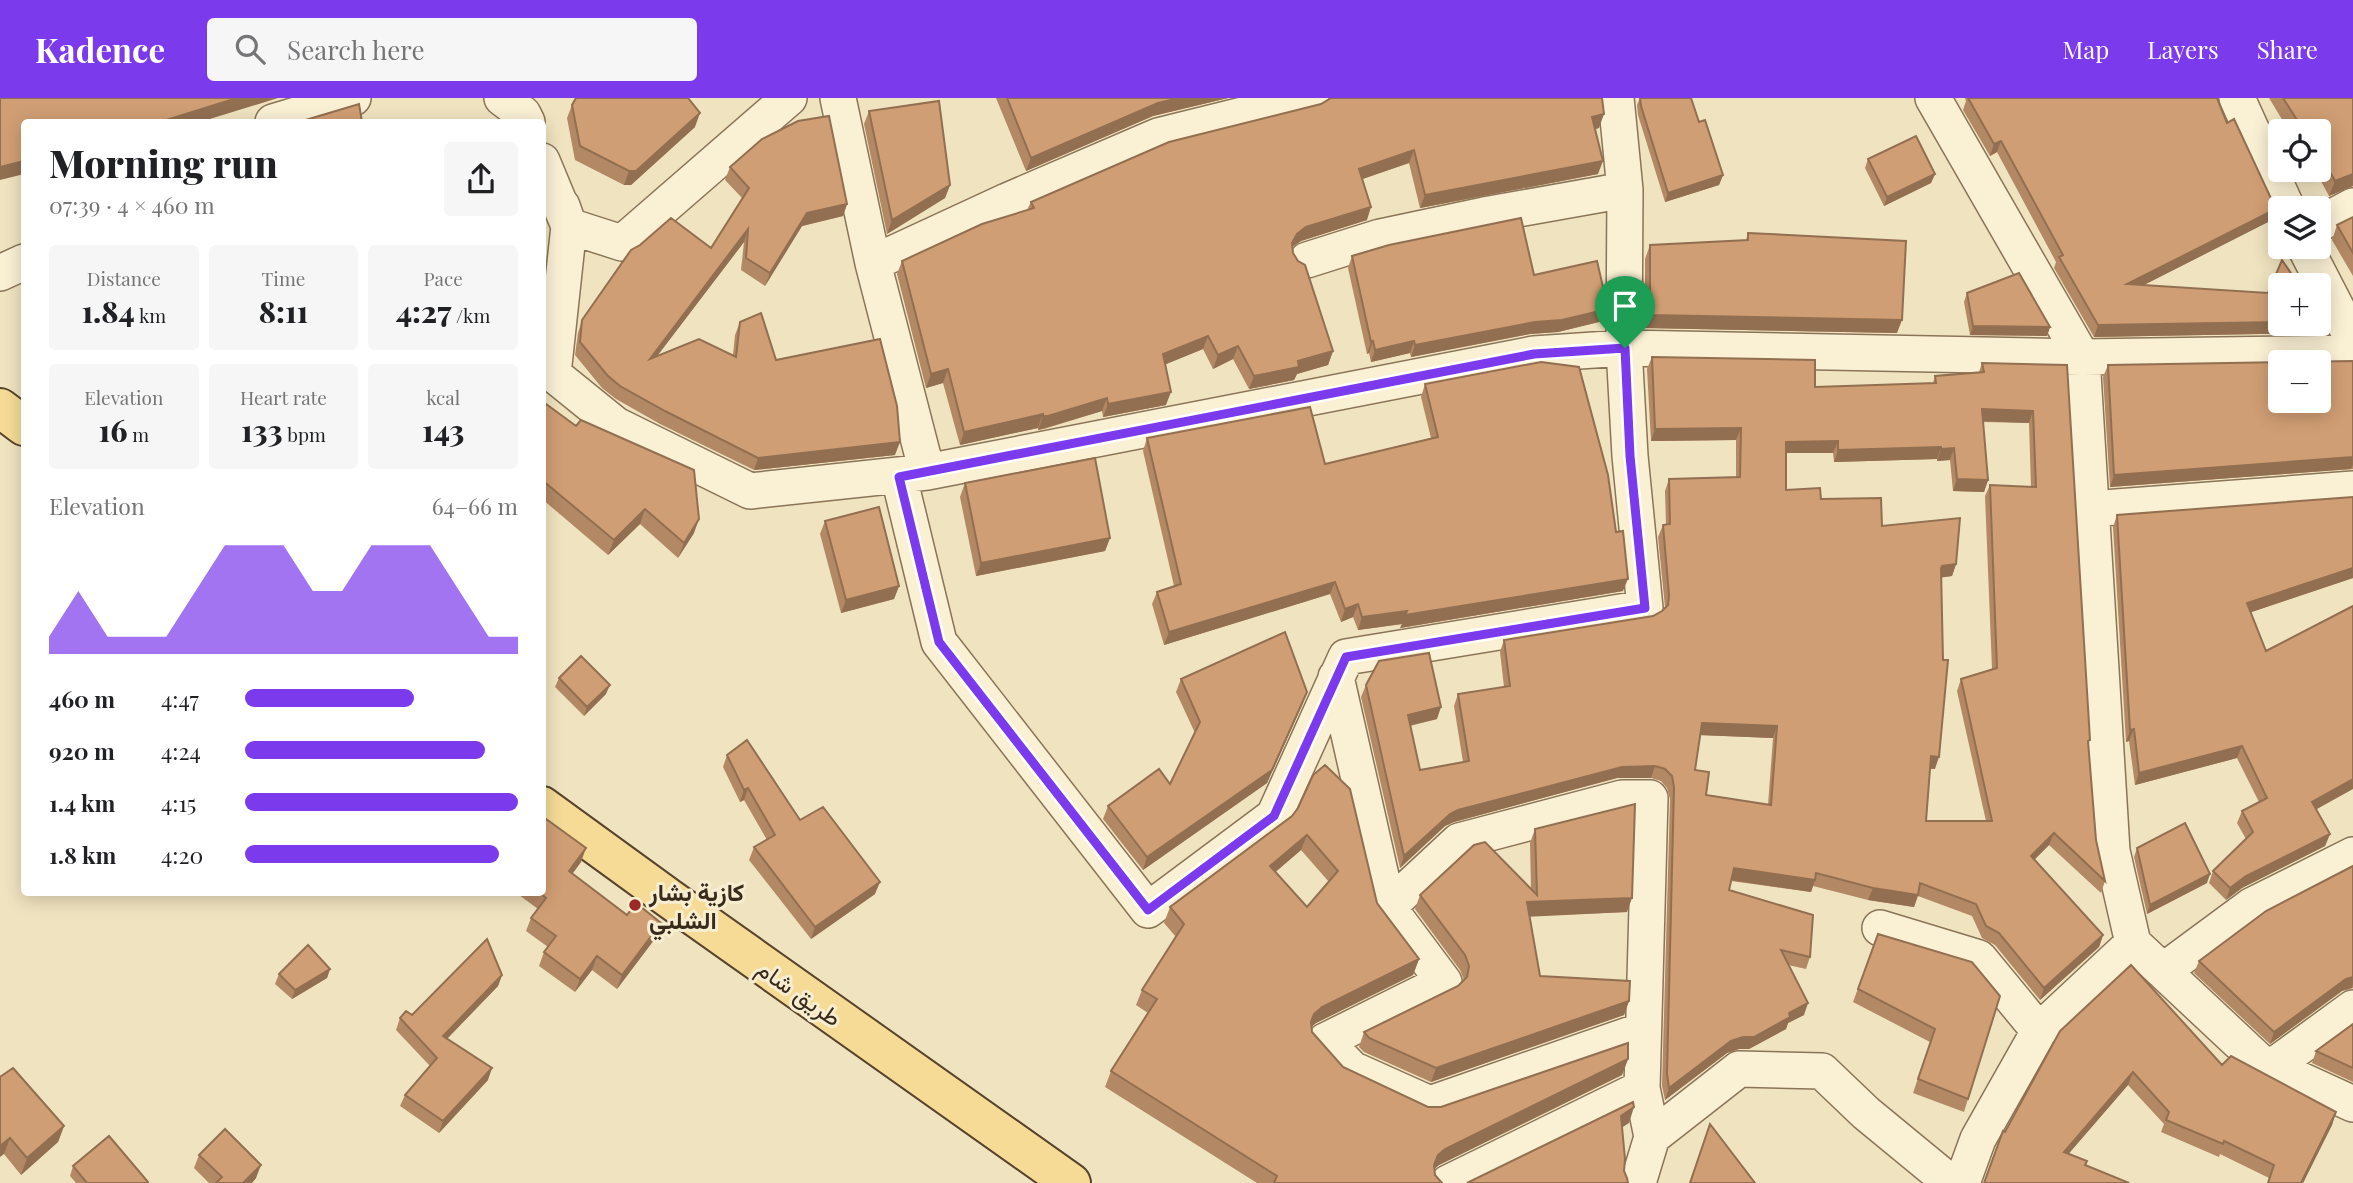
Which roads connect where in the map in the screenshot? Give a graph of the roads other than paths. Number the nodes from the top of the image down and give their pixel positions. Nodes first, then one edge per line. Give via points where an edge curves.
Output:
1 (353, 98) edge
2 (502, 98) edge
3 (544, 98) edge
4 (789, 98) edge
5 (838, 98) edge
6 (1311, 98) edge
7 (1616, 98) edge
8 (1934, 98) edge
9 (2237, 98) edge
10 (283, 119) edge
11 (526, 119) edge
12 (540, 119) edge
13 (546, 161) edge
14 (546, 171) edge
15 (1625, 190) junction
16 (2282, 196) edge
17 (2353, 206) edge
18 (2331, 218) edge
19 (569, 226) junction
20 (2311, 259) edge
21 (1307, 260) dead end
22 (21, 263) edge
23 (873, 263) junction
24 (0, 273) edge
25 (2353, 340) edge
26 (1625, 348) junction
27 (2353, 353) edge
28 (2082, 357) junction
29 (0, 408) edge
30 (21, 424) edge
31 (913, 475) junction
32 (2353, 489) edge
33 (2090, 509) junction
34 (1336, 677) junction
35 (546, 809) edge
36 (2353, 855) edge
37 (1388, 906) junction
38 (1880, 928) dead end
39 (2133, 943) junction
40 (2163, 971) junction
41 (2353, 1008) edge
42 (1643, 1030) junction
43 (2039, 1031) junction
44 (2273, 1067) junction
45 (1642, 1088) junction
46 (2353, 1104) edge
47 (991, 1127) junction
48 (1652, 1137) junction
49 (1050, 1183) edge
50 (1071, 1183) edge
51 (1448, 1183) edge
52 (1638, 1183) edge
53 (1951, 1183) edge
54 (1962, 1183) edge

1 - 10 street
2 - 11 street
3 - 12 street
4 - 19 street via 622,243
5 - 23 street
6 - 23 street via 1158,136
7 - 15 street
8 - 28 street
9 - 16 street
13 - 19 street
14 - 19 street
15 - 21 street via 1380,237
15 - 26 street
17 - 18 street
19 - 31 street via 553,374 616,425 750,491
20 - 25 street
22 - 24 street
23 - 31 street
26 - 28 street
26 - 31 street via 1534,354
26 - 34 street via 1645,608 1346,657
27 - 28 street
28 - 33 street
29 - 30 main road
31 - 34 street via 939,642 1148,910 1274,816
32 - 33 street
33 - 39 street via 2112,851
34 - 37 street
35 - 47 main road, طريق شام
36 - 40 street via 2252,906
37 - 42 street via 1459,841 1622,798 1650,799
37 - 42 street via 1444,982 1325,1041 1352,1069 1430,1104
38 - 43 street via 1979,958
39 - 40 street
39 - 43 street
40 - 44 street via 2259,1061
41 - 44 street
42 - 45 street
43 - 54 street via 1978,1139
44 - 46 street
45 - 48 street
45 - 51 street
47 - 49 main road
47 - 50 main road
48 - 52 street
48 - 53 street via 1739,1069 1822,1071

